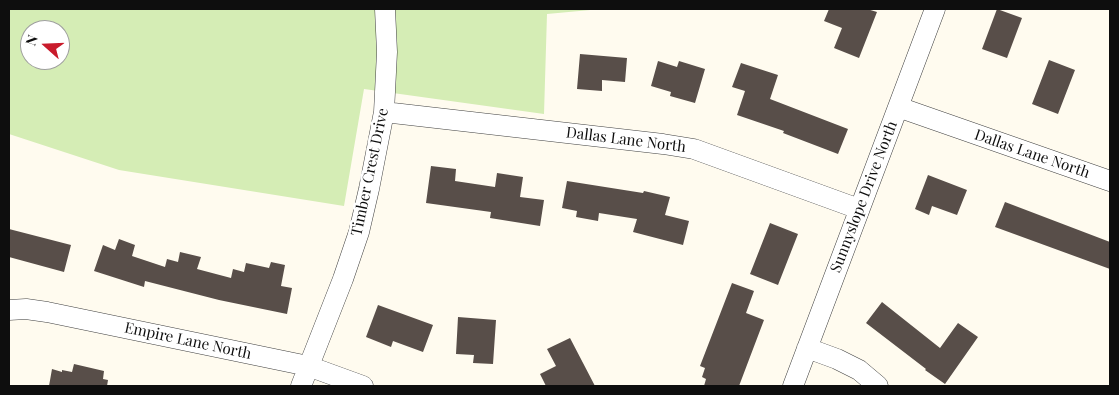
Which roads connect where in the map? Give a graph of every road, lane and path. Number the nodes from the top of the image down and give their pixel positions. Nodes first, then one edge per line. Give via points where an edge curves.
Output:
1 (385, 9) edge
2 (935, 9) edge
3 (898, 107) junction
4 (384, 112) junction
5 (1110, 181) edge
6 (859, 209) junction
7 (9, 310) edge
8 (807, 348) junction
9 (308, 366) junction
10 (301, 386) edge
11 (363, 386) edge
12 (793, 386) edge
13 (878, 386) edge

1 - 4 street, Timber Crest Drive
2 - 3 street, Sunnyslope Drive North
3 - 5 street, Dallas Lane North
3 - 6 street, Sunnyslope Drive North
4 - 6 street, Dallas Lane North via 694,149
4 - 9 street, Timber Crest Drive via 359,232
6 - 8 street, Sunnyslope Drive North
7 - 9 street, Empire Lane North via 47,312
8 - 12 street, Sunnyslope Drive North
8 - 13 street via 859,370
9 - 10 street, Timber Crest Drive
9 - 11 street, Empire Lane North

